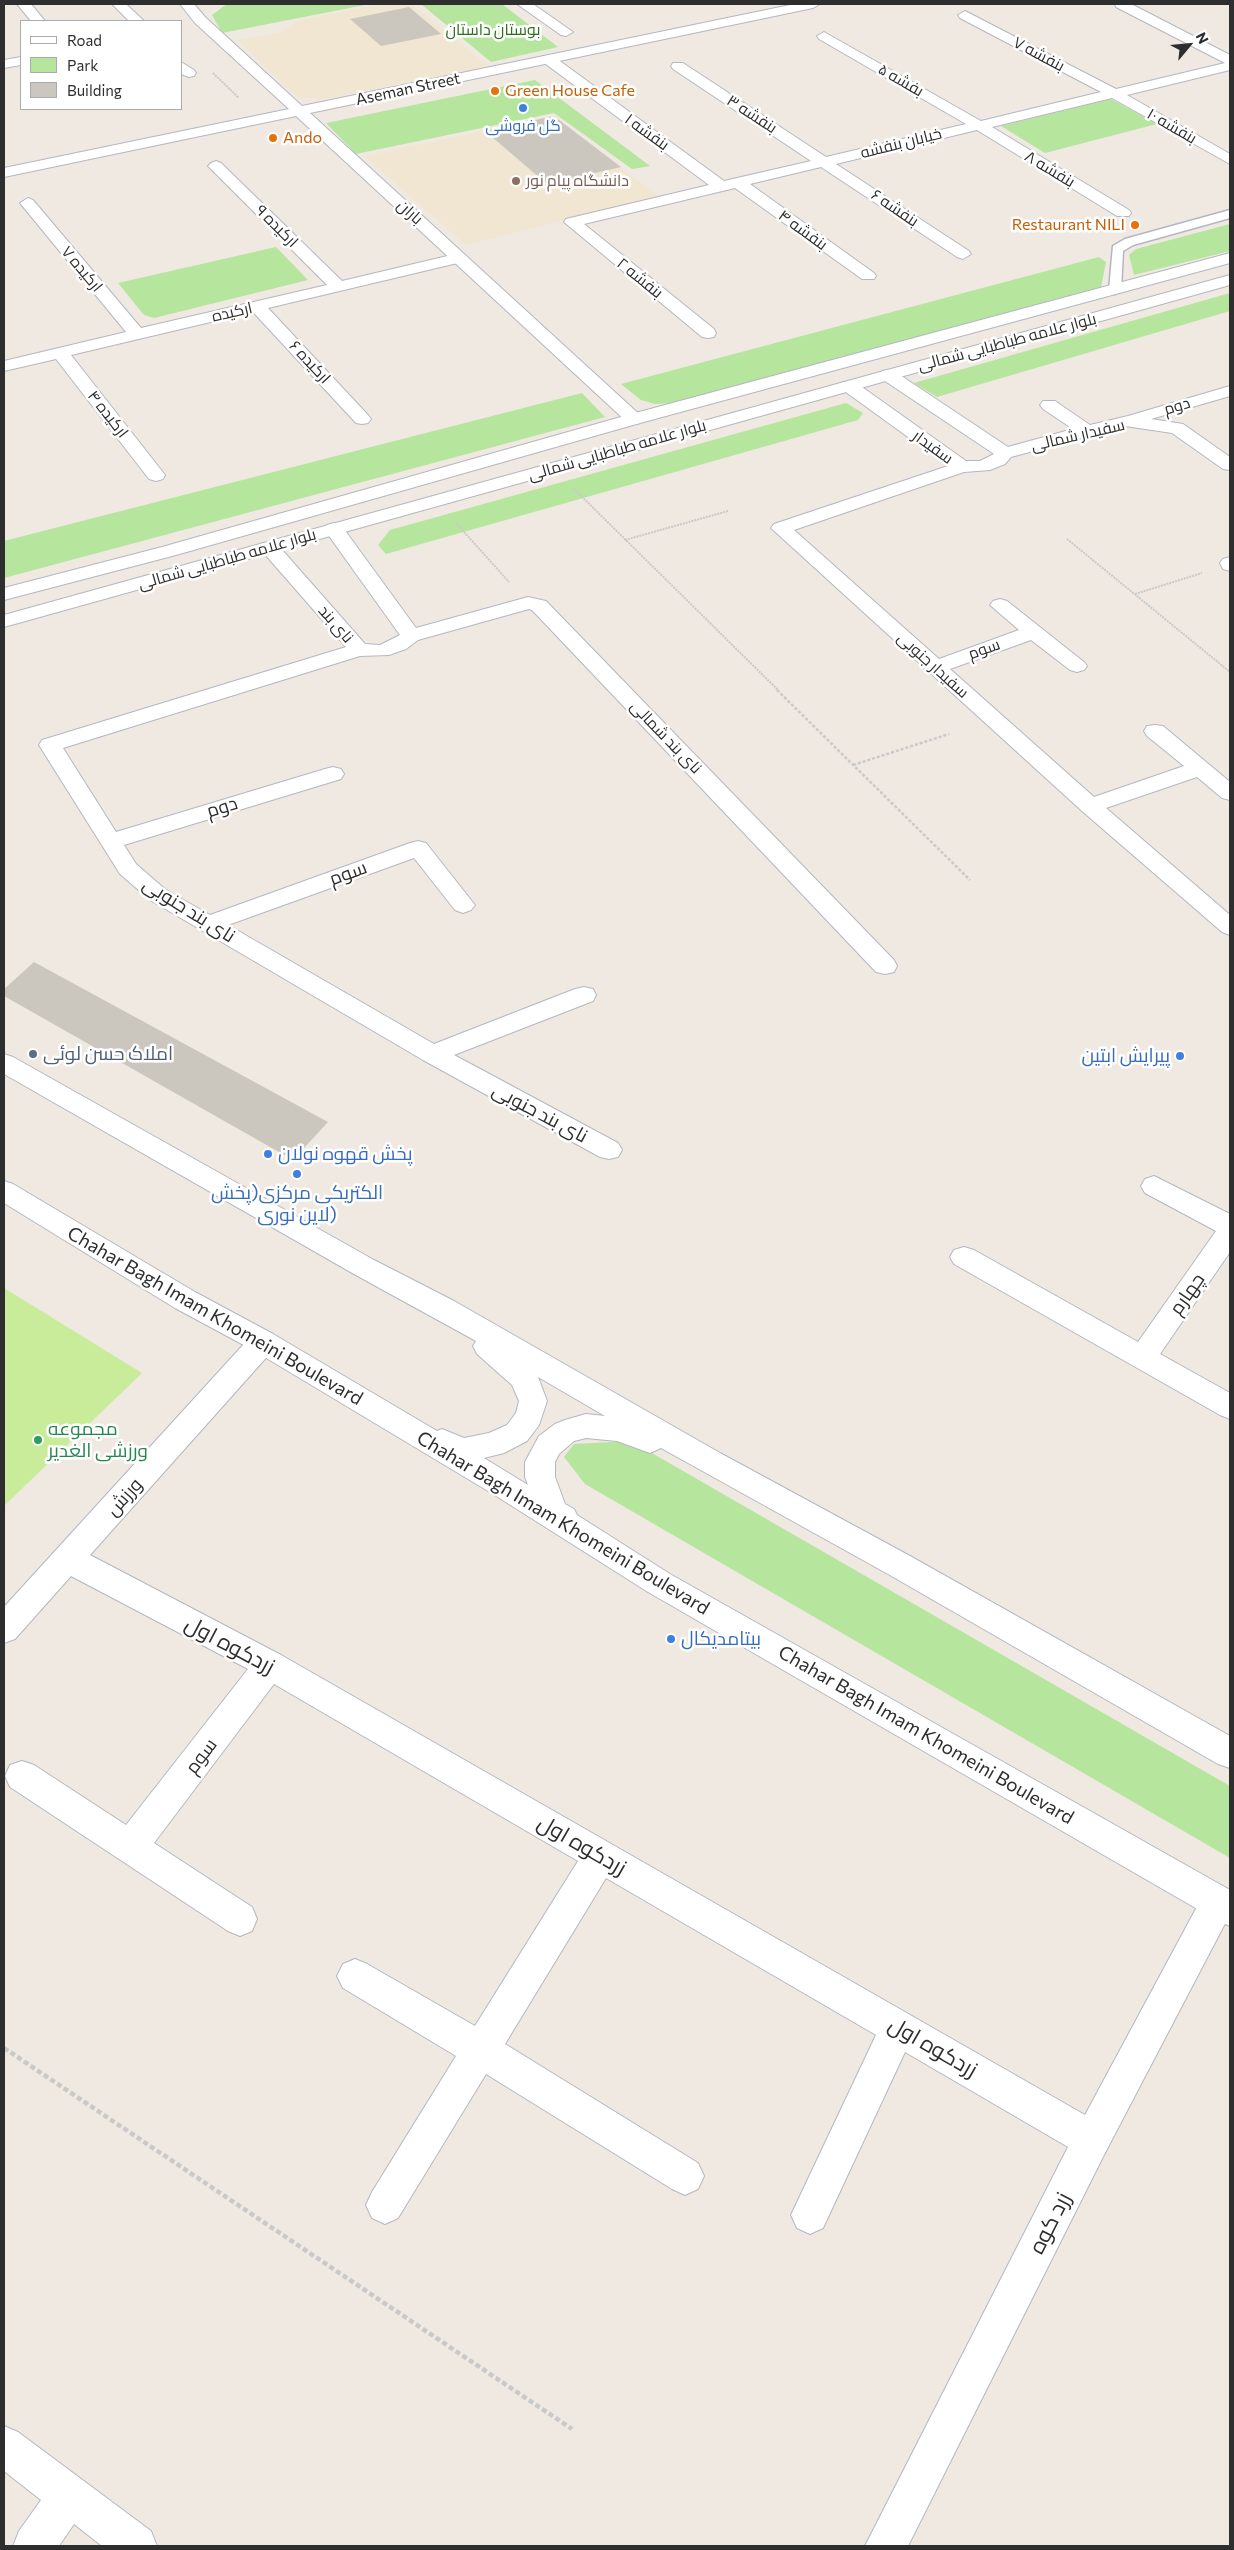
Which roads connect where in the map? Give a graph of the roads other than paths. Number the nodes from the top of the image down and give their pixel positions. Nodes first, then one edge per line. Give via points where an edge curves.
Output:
1 (24, 4) edge
2 (120, 4) edge
3 (187, 4) edge
4 (524, 4) edge
5 (813, 4) edge
6 (1121, 4) edge
7 (965, 15) dead end
8 (37, 20) edge
9 (136, 20) edge
10 (566, 32) dead end
11 (824, 36) dead end
12 (548, 59) junction
13 (20, 60) edge
14 (1230, 60) edge
15 (4, 64) edge
16 (678, 66) dead end
17 (1230, 66) edge
18 (1113, 93) junction
19 (300, 112) junction
20 (978, 125) junction
21 (1230, 160) edge
22 (826, 162) junction
23 (216, 166) dead end
24 (4, 173) edge
25 (738, 183) junction
26 (722, 187) junction
27 (28, 203) dead end
28 (1123, 213) dead end
29 (1230, 214) edge
30 (572, 222) joint
31 (963, 254) dead end
32 (460, 258) junction
33 (1230, 258) edge
34 (868, 276) dead end
35 (1230, 280) edge
36 (338, 286) junction
37 (1115, 290) junction
38 (257, 306) junction
39 (708, 333) dead end
40 (137, 334) junction
41 (60, 353) junction
42 (4, 366) edge
43 (888, 375) junction
44 (849, 386) junction
45 (1230, 391) edge
46 (1049, 405) dead end
47 (362, 419) dead end
48 (634, 419) junction
49 (1124, 421) junction
50 (1087, 431) junction
51 (1005, 453) junction
52 (1230, 465) edge
53 (962, 467) junction
54 (156, 475) dead end
55 (334, 529) junction
56 (269, 547) junction
57 (4, 594) edge
58 (1000, 605) dead end
59 (4, 621) edge
60 (1034, 632) junction
61 (411, 636) junction
62 (359, 650) junction
63 (1077, 666) dead end
64 (935, 667) junction
65 (1155, 731) dead end
66 (1201, 768) junction
67 (333, 774) dead end
68 (1230, 793) edge
69 (1090, 806) junction
70 (111, 841) junction
71 (463, 905) dead end
72 (209, 924) junction
73 (1230, 927) edge
74 (885, 966) dead end
75 (584, 995) dead end
76 (432, 1054) junction
77 (4, 1063) edge
78 (609, 1150) dead end
79 (1154, 1186) dead end
80 (4, 1191) edge
81 (1230, 1226) edge
82 (1230, 1231) edge
83 (964, 1257) dead end
84 (444, 1309) junction
85 (263, 1342) junction
86 (1143, 1357) junction
87 (354, 1397) junction
88 (1230, 1407) edge
89 (710, 1462) junction
90 (68, 1559) junction
91 (659, 1583) junction
92 (4, 1629) edge
93 (270, 1665) junction
94 (1230, 1753) edge
95 (22, 1776) dead end
96 (131, 1846) junction
97 (601, 1856) junction
98 (1224, 1905) edge
99 (240, 1919) dead end
100 (354, 1976) dead end
101 (898, 2027) junction
102 (481, 2050) junction
103 (1092, 2140) junction
104 (685, 2176) dead end
105 (385, 2205) dead end
106 (810, 2215) dead end
107 (4, 2446) edge
108 (68, 2495) junction
109 (34, 2546) edge
110 (136, 2546) edge
111 (886, 2546) edge

1 - 8 street
2 - 9 street
3 - 19 street, باران via 200,20
4 - 10 street
5 - 12 street, Aseman Street
6 - 14 street
7 - 18 street, بنفشه ۷
11 - 20 street, بفشه ۵
12 - 19 street, Aseman Street
12 - 26 street, بنفشه ۱
13 - 15 street
16 - 22 street, بنفشه ۳
17 - 18 street, خیابان بنفشه
18 - 20 street, خیابان بنفشه
18 - 21 street, بنفشه ۱۰
19 - 24 street, Aseman Street
19 - 32 street, باران
20 - 22 street, خیابان بنفشه
20 - 28 street, بنفشه ۸
22 - 25 street, خیابان بنفشه
22 - 31 street, بنفشه ۶
23 - 36 street, ارکیده ۹
25 - 26 street, خیابان بنفشه
25 - 34 street, بنفشه ۴
26 - 30 street, خیابان بنفشه
27 - 40 street, ارکیده ۷
29 - 37 lane via 1129,242 1117,249
30 - 39 street, بنفشه ۲
32 - 36 street, ارکیده
32 - 48 street, باران
33 - 37 street, بلوار علامه طباطبایی شمالی
35 - 43 street, بلوار علامه طباطبایی شمالی
36 - 38 street, ارکیده
37 - 48 street, بلوار علامه طباطبایی شمالی
38 - 40 street, ارکیده
38 - 47 street, ارکیده ۶
40 - 41 street, ارکیده
41 - 42 street, ارکیده
41 - 54 street, ارکیده ۴
43 - 44 street, بلوار علامه طباطبایی شمالی
43 - 51 street, سفیدار
44 - 53 street, سفیدار
44 - 55 street, بلوار علامه طباطبایی شمالی
45 - 49 street, دوم
46 - 50 street
48 - 57 street, بلوار علامه طباطبایی شمالی
49 - 50 street, سفیدار شمالی
49 - 52 street, سفیدار شمالی via 1177,428
50 - 51 street, سفیدار شمالی
51 - 53 street, سفیدار via 1000,460 983,466
53 - 64 street, سفیدار جنوبی via 781,528
55 - 56 street, بلوار علامه طباطبایی شمالی
55 - 61 street
56 - 59 street, بلوار علامه طباطبایی شمالی
56 - 62 street, نای بند
58 - 60 street
60 - 63 street
60 - 64 street, سوم
61 - 62 street, نای بند via 399,645 382,650
61 - 74 street, نای بند شمالی via 528,603 539,604
62 - 70 street, نای بند جنوبی via 50,745
64 - 69 street, سفیدار جنوبی
65 - 66 street
66 - 68 street
66 - 69 street
67 - 70 street, دوم
69 - 73 street, سفیدار جنوبی
70 - 72 street, نای بند جنوبی via 128,869 158,895
71 - 72 street, سوم via 418,848
72 - 76 street, نای بند جنوبی
75 - 76 street
76 - 78 street, نای بند جنوبی
77 - 84 street
79 - 81 street
80 - 85 street, Chahar Bagh Imam Khomeini Boulevard via 185,1300
82 - 86 street, چهارم
83 - 86 street
84 - 87 street via 524,1378 532,1401 529,1417 518,1433 494,1444 462,1450
84 - 89 street
85 - 87 street, Chahar Bagh Imam Khomeini Boulevard
85 - 90 street, ورزش
86 - 88 street
87 - 91 street, Chahar Bagh Imam Khomeini Boulevard via 504,1485
89 - 91 street via 619,1430 586,1426 565,1432 549,1445 540,1462 540,1477 554,1512
89 - 94 street
90 - 92 street, ورزش
90 - 93 street, زردکوه اول
91 - 98 street, Chahar Bagh Imam Khomeini Boulevard
93 - 96 street, سوم
93 - 97 street, زردکوه اول
95 - 96 street
96 - 99 street
97 - 101 street, زردکوه اول
97 - 102 street
98 - 103 street, زرد کوه
100 - 102 street
101 - 103 street, زردکوه اول
101 - 106 street
102 - 104 street
102 - 105 street
103 - 111 street, زرد کوه
107 - 108 street
108 - 109 street
108 - 110 street

